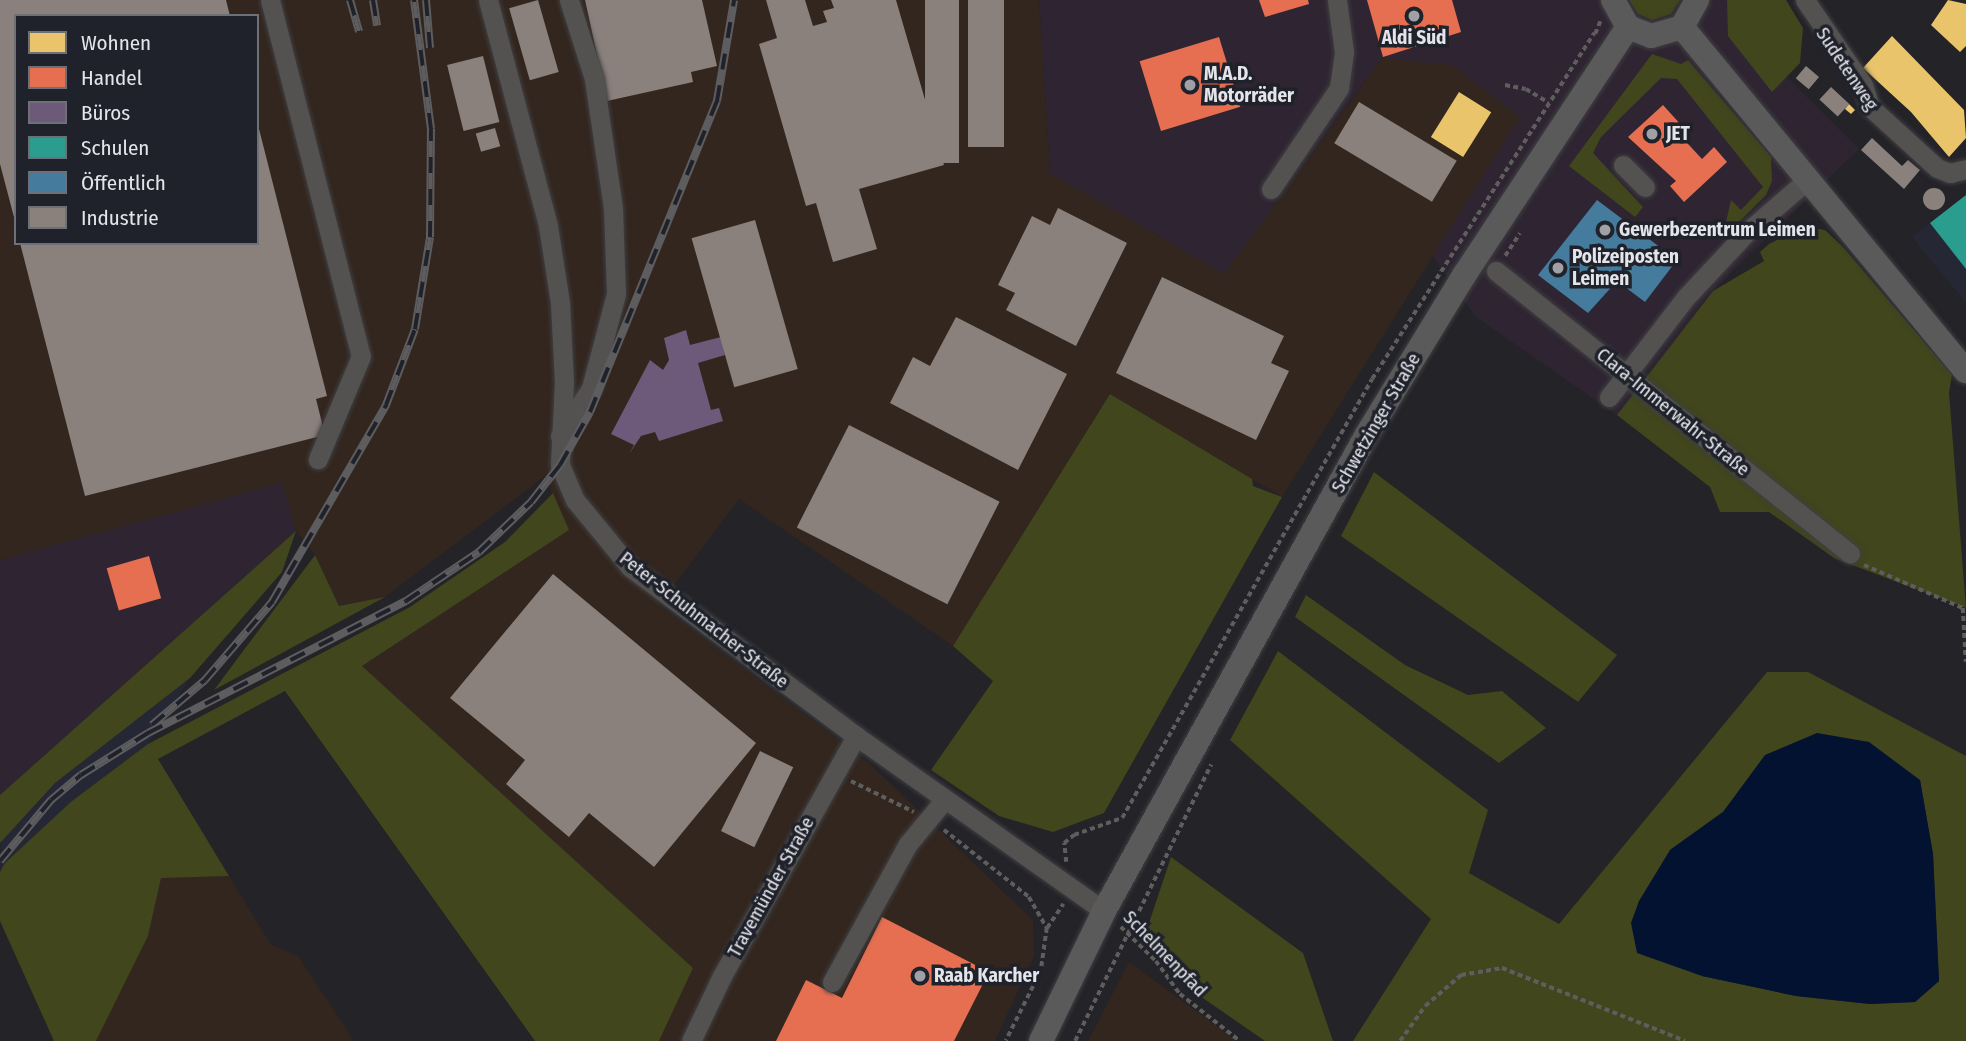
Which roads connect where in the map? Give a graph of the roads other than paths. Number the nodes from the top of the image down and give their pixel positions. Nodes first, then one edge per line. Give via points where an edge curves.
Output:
1 (270, 0) edge
2 (488, 0) edge
3 (569, 0) edge
4 (1337, 0) edge
5 (1613, 0) edge
6 (1697, 0) edge
7 (1805, 0) edge
8 (1628, 27) junction
9 (1682, 27) junction
10 (1623, 165) dead end
11 (1966, 169) edge
12 (1807, 180) junction
13 (1645, 187) dead end
14 (1271, 189) dead end
15 (1496, 271) dead end
16 (1966, 371) edge
17 (1627, 375) junction
18 (1609, 397) dead end
19 (559, 438) junction
20 (318, 459) dead end
21 (1850, 554) road end
22 (856, 736) junction
23 (945, 799) junction
24 (1104, 911) junction
25 (832, 982) dead end
26 (691, 1041) edge
27 (1041, 1041) edge

1 - 20 street via 361,356
2 - 19 street, Peter-Schuhmacher-Straße via 548,226 560,303 564,382
3 - 19 street via 594,79 613,208 617,294 591,388
4 - 14 street via 1344,39 1339,88
5 - 8 main road
6 - 9 main road
7 - 11 street, Sudetenweg via 1863,85 1870,107 1937,167 1950,173
8 - 9 main road via 1659,36
8 - 24 main road, Schwetzinger Straße via 1465,274 1366,436
9 - 12 main road
10 - 13 street
12 - 16 main road
12 - 17 street via 1747,232 1686,297
15 - 17 street, Clara-Immerwahr-Straße
17 - 18 street
17 - 21 street, Clara-Immerwahr-Straße
19 - 22 street, Peter-Schuhmacher-Straße via 560,465 575,500 630,567
22 - 23 street, Peter-Schuhmacher-Straße
22 - 26 street, Travemünder Straße via 722,976
23 - 24 street, Peter-Schuhmacher-Straße
23 - 25 street via 908,844
24 - 27 main road, Schwetzinger Straße

